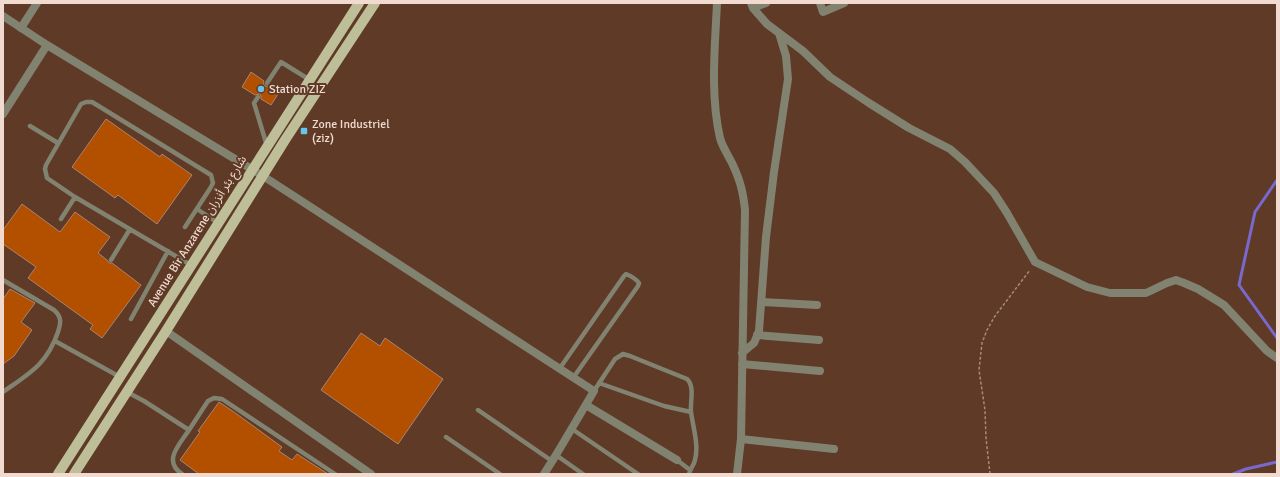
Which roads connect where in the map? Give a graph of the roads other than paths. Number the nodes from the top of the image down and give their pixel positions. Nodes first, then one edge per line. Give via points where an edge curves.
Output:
1 (37, 3) edge
2 (359, 3) edge
3 (375, 3) edge
4 (717, 3) edge
5 (766, 3) edge
6 (820, 3) edge
7 (844, 3) edge
8 (752, 6) edge
9 (3, 16) edge
10 (21, 28) junction
11 (779, 33) junction
12 (47, 45) junction
13 (310, 80) junction
14 (268, 83) dead end
15 (258, 97) dead end
16 (3, 114) edge
17 (30, 126) dead end
18 (58, 143) junction
19 (267, 146) junction
20 (252, 169) junction
21 (264, 176) junction
22 (75, 196) junction
23 (197, 209) junction
24 (62, 219) dead end
25 (218, 223) junction
26 (185, 227) dead end
27 (130, 229) junction
28 (168, 251) junction
29 (111, 260) dead end
30 (191, 265) junction
31 (3, 280) edge
32 (762, 302) junction
33 (817, 305) dead end
34 (131, 319) dead end
35 (166, 331) junction
36 (758, 335) junction
37 (819, 340) dead end
38 (55, 341) junction
39 (742, 353) junction
40 (1277, 358) edge
41 (742, 364) junction
42 (560, 368) junction
43 (820, 371) dead end
44 (120, 377) junction
45 (574, 378) junction
46 (599, 383) junction
47 (594, 391) junction
48 (3, 392) edge
49 (127, 392) junction
50 (586, 405) junction
51 (478, 410) dead end
52 (691, 412) junction
53 (572, 429) junction
54 (189, 430) junction
55 (446, 437) dead end
56 (741, 439) junction
57 (834, 449) dead end
58 (554, 458) junction
59 (676, 460) joint
60 (689, 472) edge
61 (58, 474) edge
62 (74, 474) edge
63 (182, 474) edge
64 (335, 474) edge
65 (371, 474) edge
66 (500, 474) edge
67 (544, 474) edge
68 (583, 474) edge
69 (638, 474) edge
70 (737, 474) edge

1 - 10 street
2 - 13 main road, Avenue Bir Anzarene شارع بئر أنزران
3 - 21 main road
4 - 39 street via 714,73 716,119 720,140 742,189 745,210
5 - 8 street
6 - 7 street via 823,12
8 - 11 street via 767,24
9 - 10 street
10 - 12 street
11 - 32 street via 786,56 788,79 766,237
11 - 40 street via 830,76 869,103 950,149 966,162 994,193 1035,262 1087,287 1110,293 1146,293 1176,280 1184,283 1224,305 1267,351
12 - 16 street
12 - 20 street
13 - 14 lane via 281,62
13 - 19 main road, Avenue Bir Anzarene شارع بئر أنزران
15 - 19 lane via 254,104
17 - 18 lane
18 - 22 lane via 44,169 45,174 47,178
18 - 23 lane via 81,104 92,102 211,175 213,183
19 - 20 main road, Avenue Bir Anzarene شارع بئر أنزران
20 - 21 street
20 - 25 main road, Avenue Bir Anzarene شارع بئر أنزران
21 - 35 main road
21 - 42 street
22 - 24 lane
22 - 27 lane
23 - 25 lane
23 - 26 lane
25 - 30 main road, Avenue Bir Anzarene شارع بئر أنزران
27 - 28 lane
27 - 29 lane
28 - 30 lane
28 - 34 lane
30 - 44 main road, Avenue Bir Anzarene شارع بئر أنزران
31 - 38 lane via 59,314 61,320
32 - 33 street
32 - 36 street
35 - 49 main road
35 - 65 street
36 - 37 street
36 - 39 street via 754,343
38 - 44 lane
38 - 48 lane via 48,355 37,367
39 - 41 street
41 - 43 street
41 - 56 street
42 - 45 street
42 - 45 lane via 624,276 629,275 639,283 638,286
44 - 61 main road, Avenue Bir Anzarene شارع بئر أنزران
45 - 47 street
46 - 47 lane
46 - 52 lane via 664,406
46 - 52 lane via 615,359 623,354 630,356 690,381
47 - 50 street
49 - 54 lane
49 - 62 main road
50 - 53 street
50 - 59 street
51 - 58 lane
52 - 60 lane via 696,444 695,459
53 - 58 street
53 - 69 lane
54 - 63 lane via 172,457 172,464
54 - 64 lane via 208,401 214,398 222,399
55 - 66 lane
56 - 57 street
56 - 70 street
58 - 67 street
58 - 68 lane
59 - 60 lane

